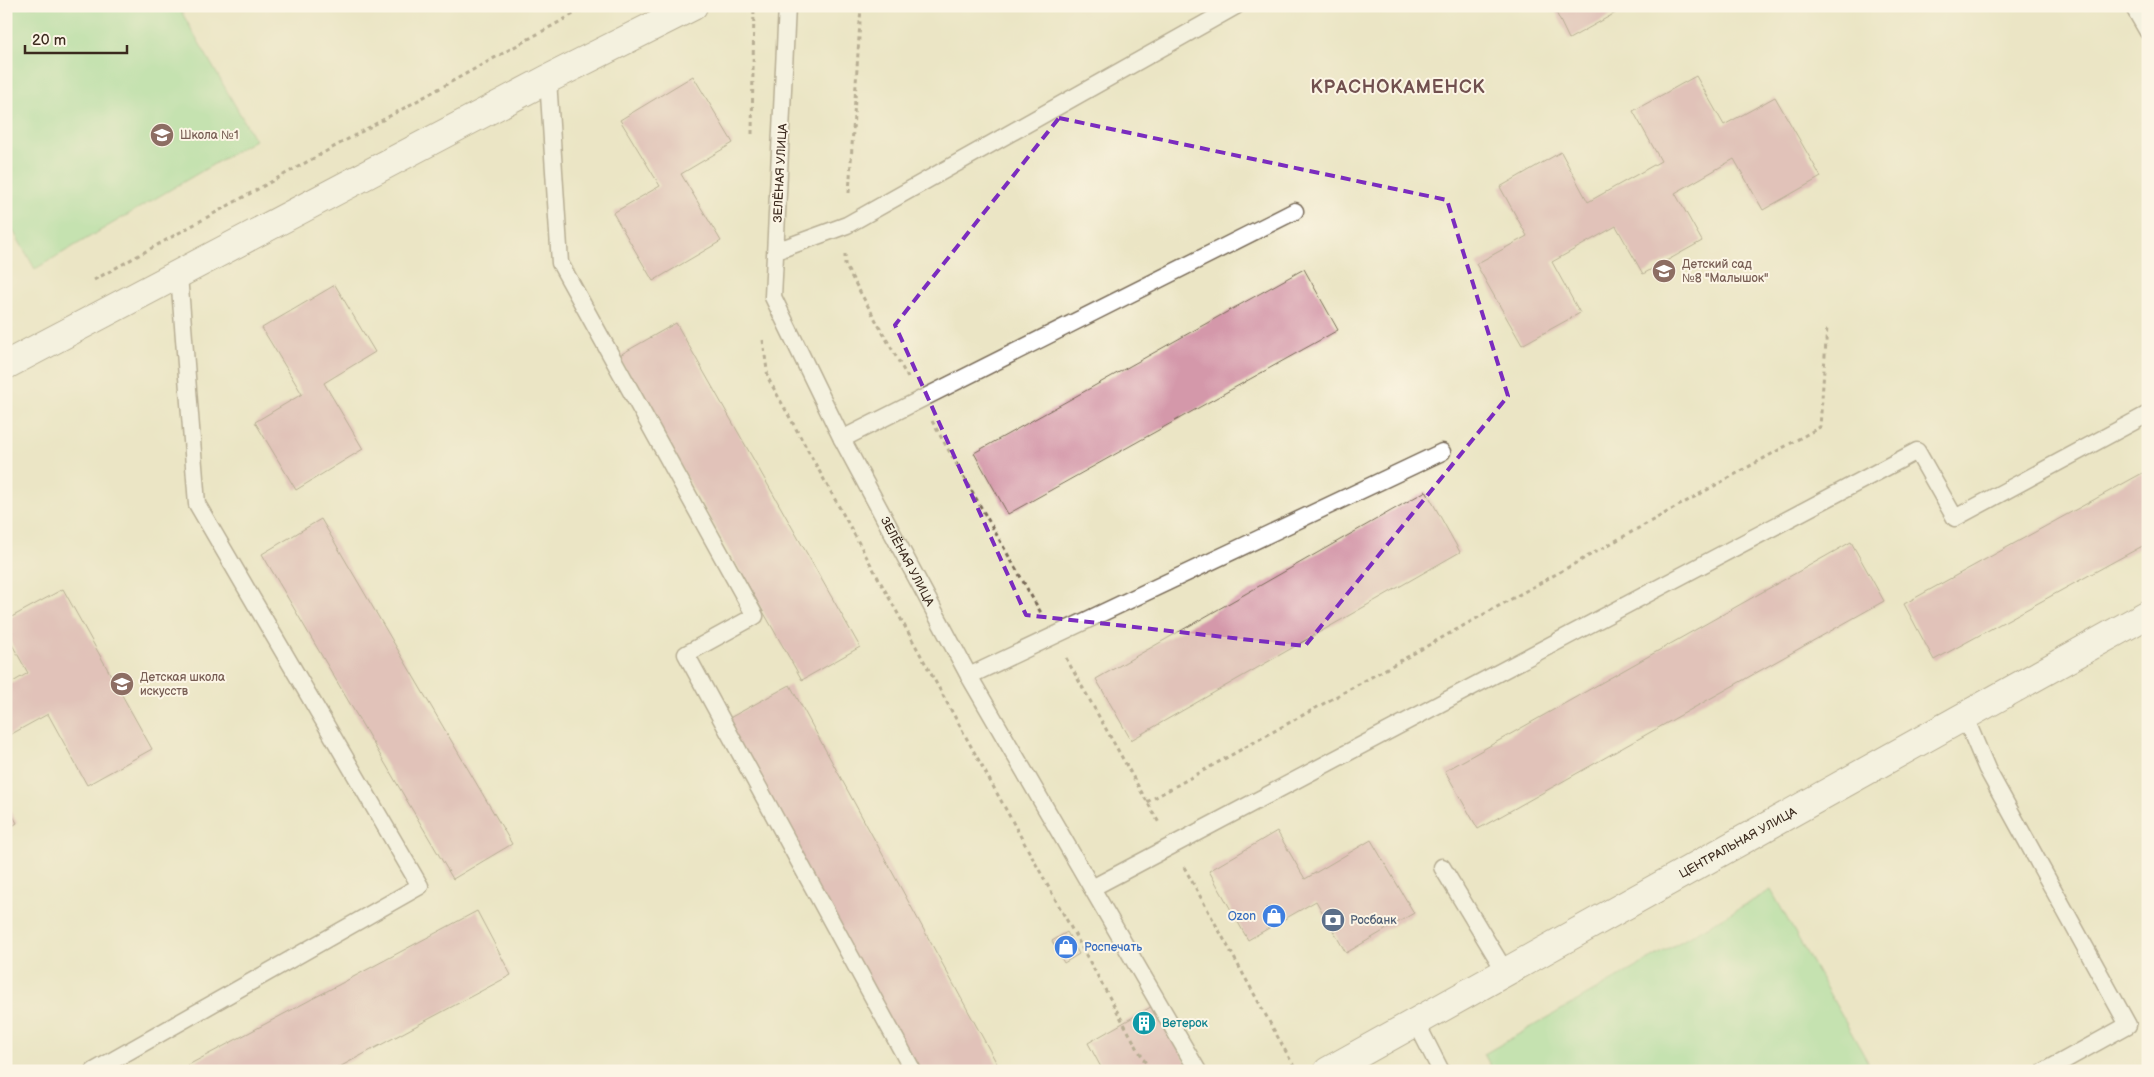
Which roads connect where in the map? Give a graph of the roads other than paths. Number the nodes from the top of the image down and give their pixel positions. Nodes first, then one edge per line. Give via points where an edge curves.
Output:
1 (693, 6) edge
2 (787, 6) edge
3 (1236, 6) edge
4 (2134, 6) edge
5 (2148, 32) edge
6 (548, 78) junction
7 (1295, 211) dead end
8 (776, 251) junction
9 (179, 275) junction
10 (6, 365) edge
11 (2148, 414) edge
12 (842, 439) junction
13 (1442, 452) dead end
14 (2148, 614) edge
15 (970, 676) junction
16 (1964, 716) junction
17 (1442, 867) dead end
18 (1092, 888) junction
19 (1506, 973) junction
20 (1416, 1022) junction
21 (94, 1071) edge
22 (913, 1071) edge
23 (1198, 1071) edge
24 (1328, 1071) edge
25 (1441, 1071) edge
26 (2045, 1071) edge

1 - 6 street
2 - 8 lane, ЗЕЛЁНАЯ УЛИЦА
3 - 8 lane via 847,225
4 - 5 lane
6 - 9 street
6 - 22 lane via 560,264 755,616 686,654
7 - 12 lane
8 - 12 lane, ЗЕЛЁНАЯ УЛИЦА via 774,297
9 - 10 street
9 - 21 lane via 197,504 420,886
11 - 18 lane via 1955,518 1917,451
12 - 15 lane, ЗЕЛЁНАЯ УЛИЦА
13 - 15 lane
14 - 16 street, ЦЕНТРАЛЬНАЯ УЛИЦА
15 - 18 lane, ЗЕЛЁНАЯ УЛИЦА
16 - 19 street, ЦЕНТРАЛЬНАЯ УЛИЦА
16 - 26 lane via 1987,768 2128,1025
17 - 19 lane
18 - 23 lane, ЗЕЛЁНАЯ УЛИЦА
19 - 20 street, ЦЕНТРАЛЬНАЯ УЛИЦА
20 - 24 street, ЦЕНТРАЛЬНАЯ УЛИЦА
20 - 25 lane

